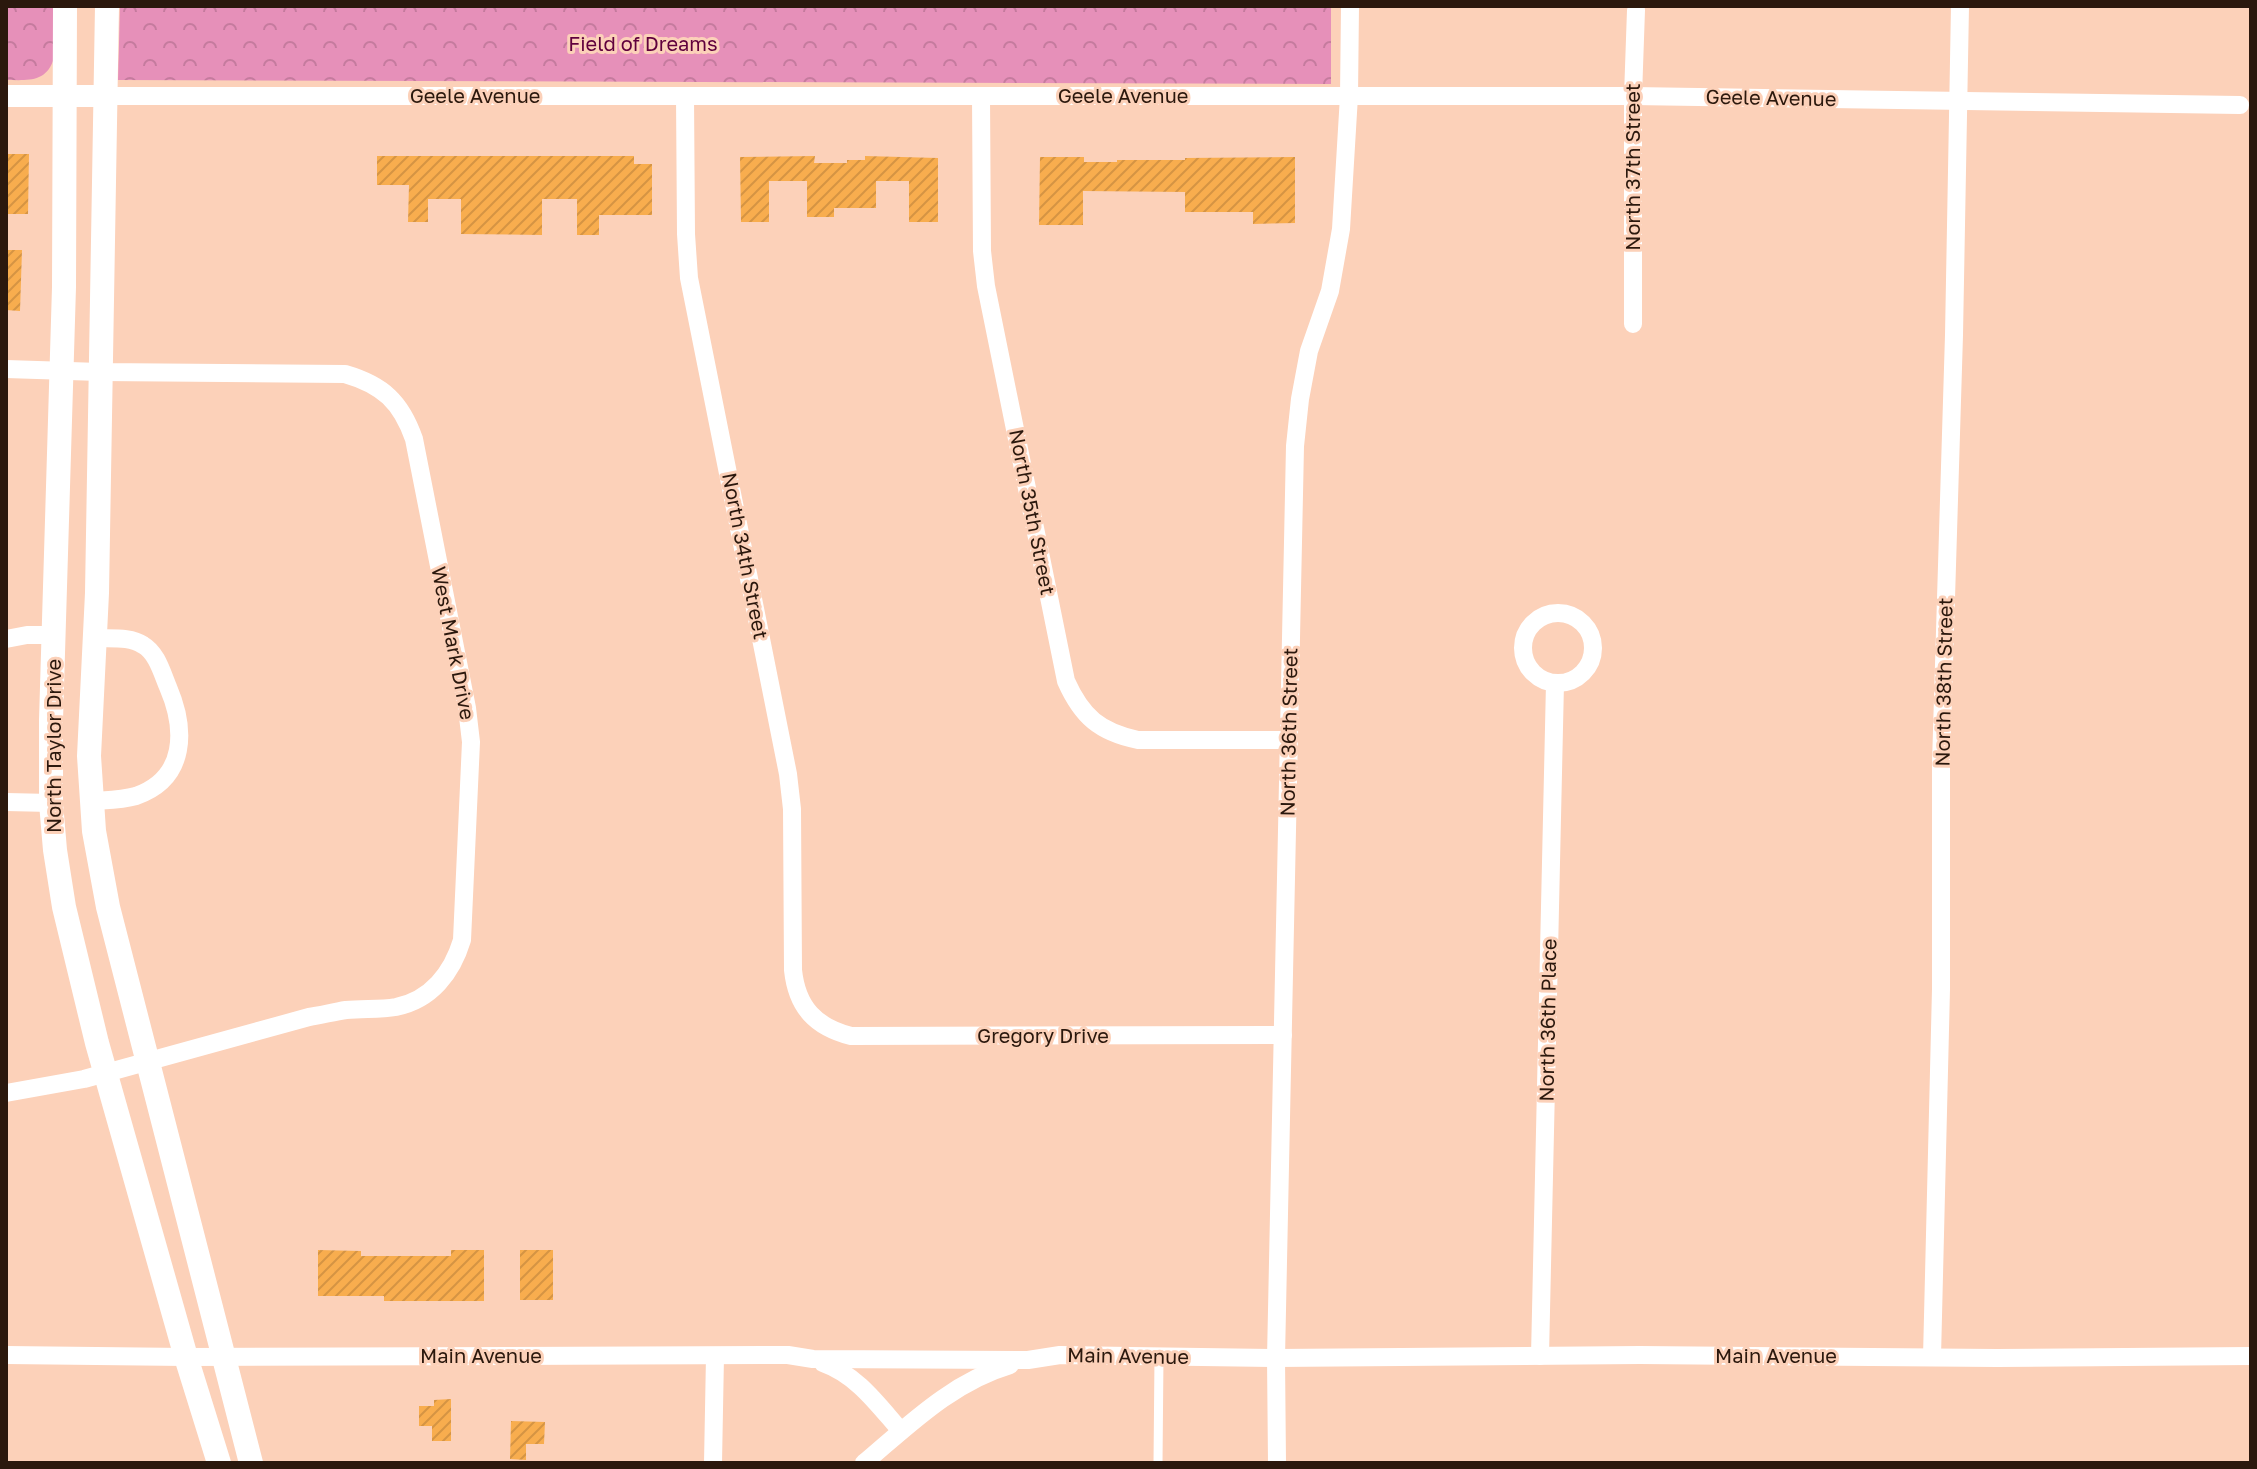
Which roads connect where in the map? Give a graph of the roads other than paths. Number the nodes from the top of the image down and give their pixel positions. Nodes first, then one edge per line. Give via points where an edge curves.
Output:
1 (65, 6) edge
2 (107, 6) edge
3 (1350, 6) edge
4 (1960, 6) edge
5 (1636, 10) dead end
6 (6, 96) edge
7 (64, 96) junction
8 (105, 96) junction
9 (685, 96) junction
10 (981, 96) junction
11 (1349, 96) junction
12 (1633, 96) junction
13 (1959, 102) junction
14 (2240, 105) dead end
15 (1633, 324) dead end
16 (6, 369) edge
17 (62, 371) junction
18 (100, 372) junction
19 (54, 635) junction
20 (95, 638) junction
21 (6, 639) edge
22 (1555, 683) dead end
23 (1288, 740) junction
24 (93, 801) junction
25 (6, 802) edge
26 (51, 803) junction
27 (809, 1014) joint
28 (1283, 1035) junction
29 (148, 1060) junction
30 (105, 1073) junction
31 (6, 1093) edge
32 (6, 1355) edge
33 (715, 1356) junction
34 (1540, 1356) junction
35 (2251, 1356) edge
36 (186, 1357) junction
37 (223, 1357) junction
38 (1159, 1357) junction
39 (1932, 1357) junction
40 (1276, 1358) junction
41 (813, 1359) junction
42 (1028, 1360) junction
43 (901, 1431) junction
44 (219, 1463) edge
45 (251, 1463) edge
46 (713, 1463) edge
47 (864, 1463) edge
48 (1158, 1463) edge
49 (1277, 1463) edge

1 - 7 main road, North Taylor Drive
2 - 8 main road, North Taylor Drive
3 - 11 street, North 36th Street
4 - 13 street, North 38th Street
5 - 12 street, North 37th Street
6 - 7 street, Geele Avenue
7 - 8 street, Geele Avenue
7 - 17 main road, North Taylor Drive
8 - 9 street, Geele Avenue
8 - 18 main road, North Taylor Drive
9 - 10 street, Geele Avenue
9 - 27 street, North 34th Street via 689,278 788,774 793,970
10 - 11 street, Geele Avenue
10 - 23 street, North 35th Street via 986,286 1066,681 1074,699 1101,727 1138,740
11 - 12 street, Geele Avenue
11 - 23 street, North 36th Street via 1341,229 1330,291 1309,351 1295,446
12 - 13 street, Geele Avenue
12 - 15 street, North 37th Street
13 - 14 street, Geele Avenue
13 - 39 street, North 38th Street
16 - 17 street, West Mark Drive
17 - 18 street, West Mark Drive
17 - 19 main road, North Taylor Drive
18 - 20 main road, North Taylor Drive
18 - 29 street, West Mark Drive via 345,374 382,389 397,404 414,439 471,742 462,940 446,976 432,990 396,1007 309,1017
19 - 21 street
19 - 26 main road, North Taylor Drive
20 - 24 main road, North Taylor Drive via 89,756
20 - 24 street via 133,641 150,650 172,697 180,737 174,764 157,784 136,796
22 - 34 street, North 36th Place
23 - 28 street, North 36th Street
24 - 29 main road, North Taylor Drive via 108,907
25 - 26 street
26 - 30 main road, North Taylor Drive via 60,887
27 - 28 street, Gregory Drive via 834,1032 851,1036
28 - 40 street, North 36th Street
29 - 30 street, West Mark Drive
29 - 37 main road, North Taylor Drive
30 - 31 street, West Mark Drive
30 - 36 main road, North Taylor Drive
32 - 36 street, Main Avenue
33 - 37 street, Main Avenue
33 - 41 street, Main Avenue
33 - 46 street
34 - 39 street, Main Avenue
34 - 40 street, Main Avenue
35 - 39 street, Main Avenue
36 - 37 street, Main Avenue
36 - 44 main road, North Taylor Drive
37 - 45 main road, North Taylor Drive
38 - 40 street, Main Avenue
38 - 42 street, Main Avenue via 1060,1355
38 - 48 lane
40 - 49 street, North 36th Street
41 - 42 street, Main Avenue
41 - 43 street via 862,1387
42 - 43 street via 969,1381
43 - 47 street

